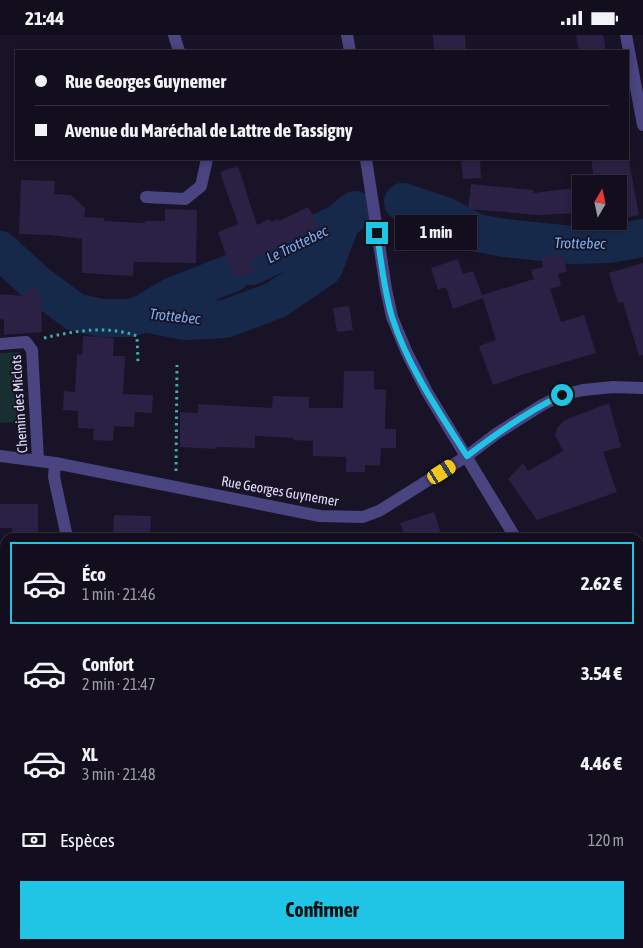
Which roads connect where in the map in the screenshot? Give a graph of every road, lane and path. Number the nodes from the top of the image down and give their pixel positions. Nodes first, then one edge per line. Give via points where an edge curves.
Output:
1 (174, 35) edge
2 (347, 35) edge
3 (626, 35) edge
4 (179, 50) edge
5 (350, 50) edge
6 (629, 50) edge
7 (629, 51) edge
8 (643, 125) edge
9 (207, 160) edge
10 (366, 160) edge
11 (146, 197) dead end
12 (0, 343) edge
13 (26, 343) junction
14 (138, 362) dead end
15 (177, 365) dead end
16 (643, 388) edge
17 (0, 456) edge
18 (467, 456) junction
19 (38, 460) junction
20 (55, 463) junction
21 (176, 487) junction
22 (66, 533) edge
23 (513, 533) edge

1 - 4 street
2 - 5 street
3 - 6 street
7 - 8 street
9 - 11 street via 201,186 185,199
10 - 18 street via 392,317 427,392
12 - 13 street, Chemin des Miclots
13 - 14 path via 79,331 124,331 137,336
13 - 19 street, Chemin des Miclots via 32,350
15 - 21 path
16 - 18 street, Rue Georges Guynemer via 613,387 562,395 534,409
17 - 19 street, Rue Georges Guynemer
18 - 21 street, Rue Georges Guynemer via 379,511 362,517 320,516
18 - 23 street
19 - 20 street, Rue Georges Guynemer
20 - 21 street, Rue Georges Guynemer
20 - 22 street via 54,477

